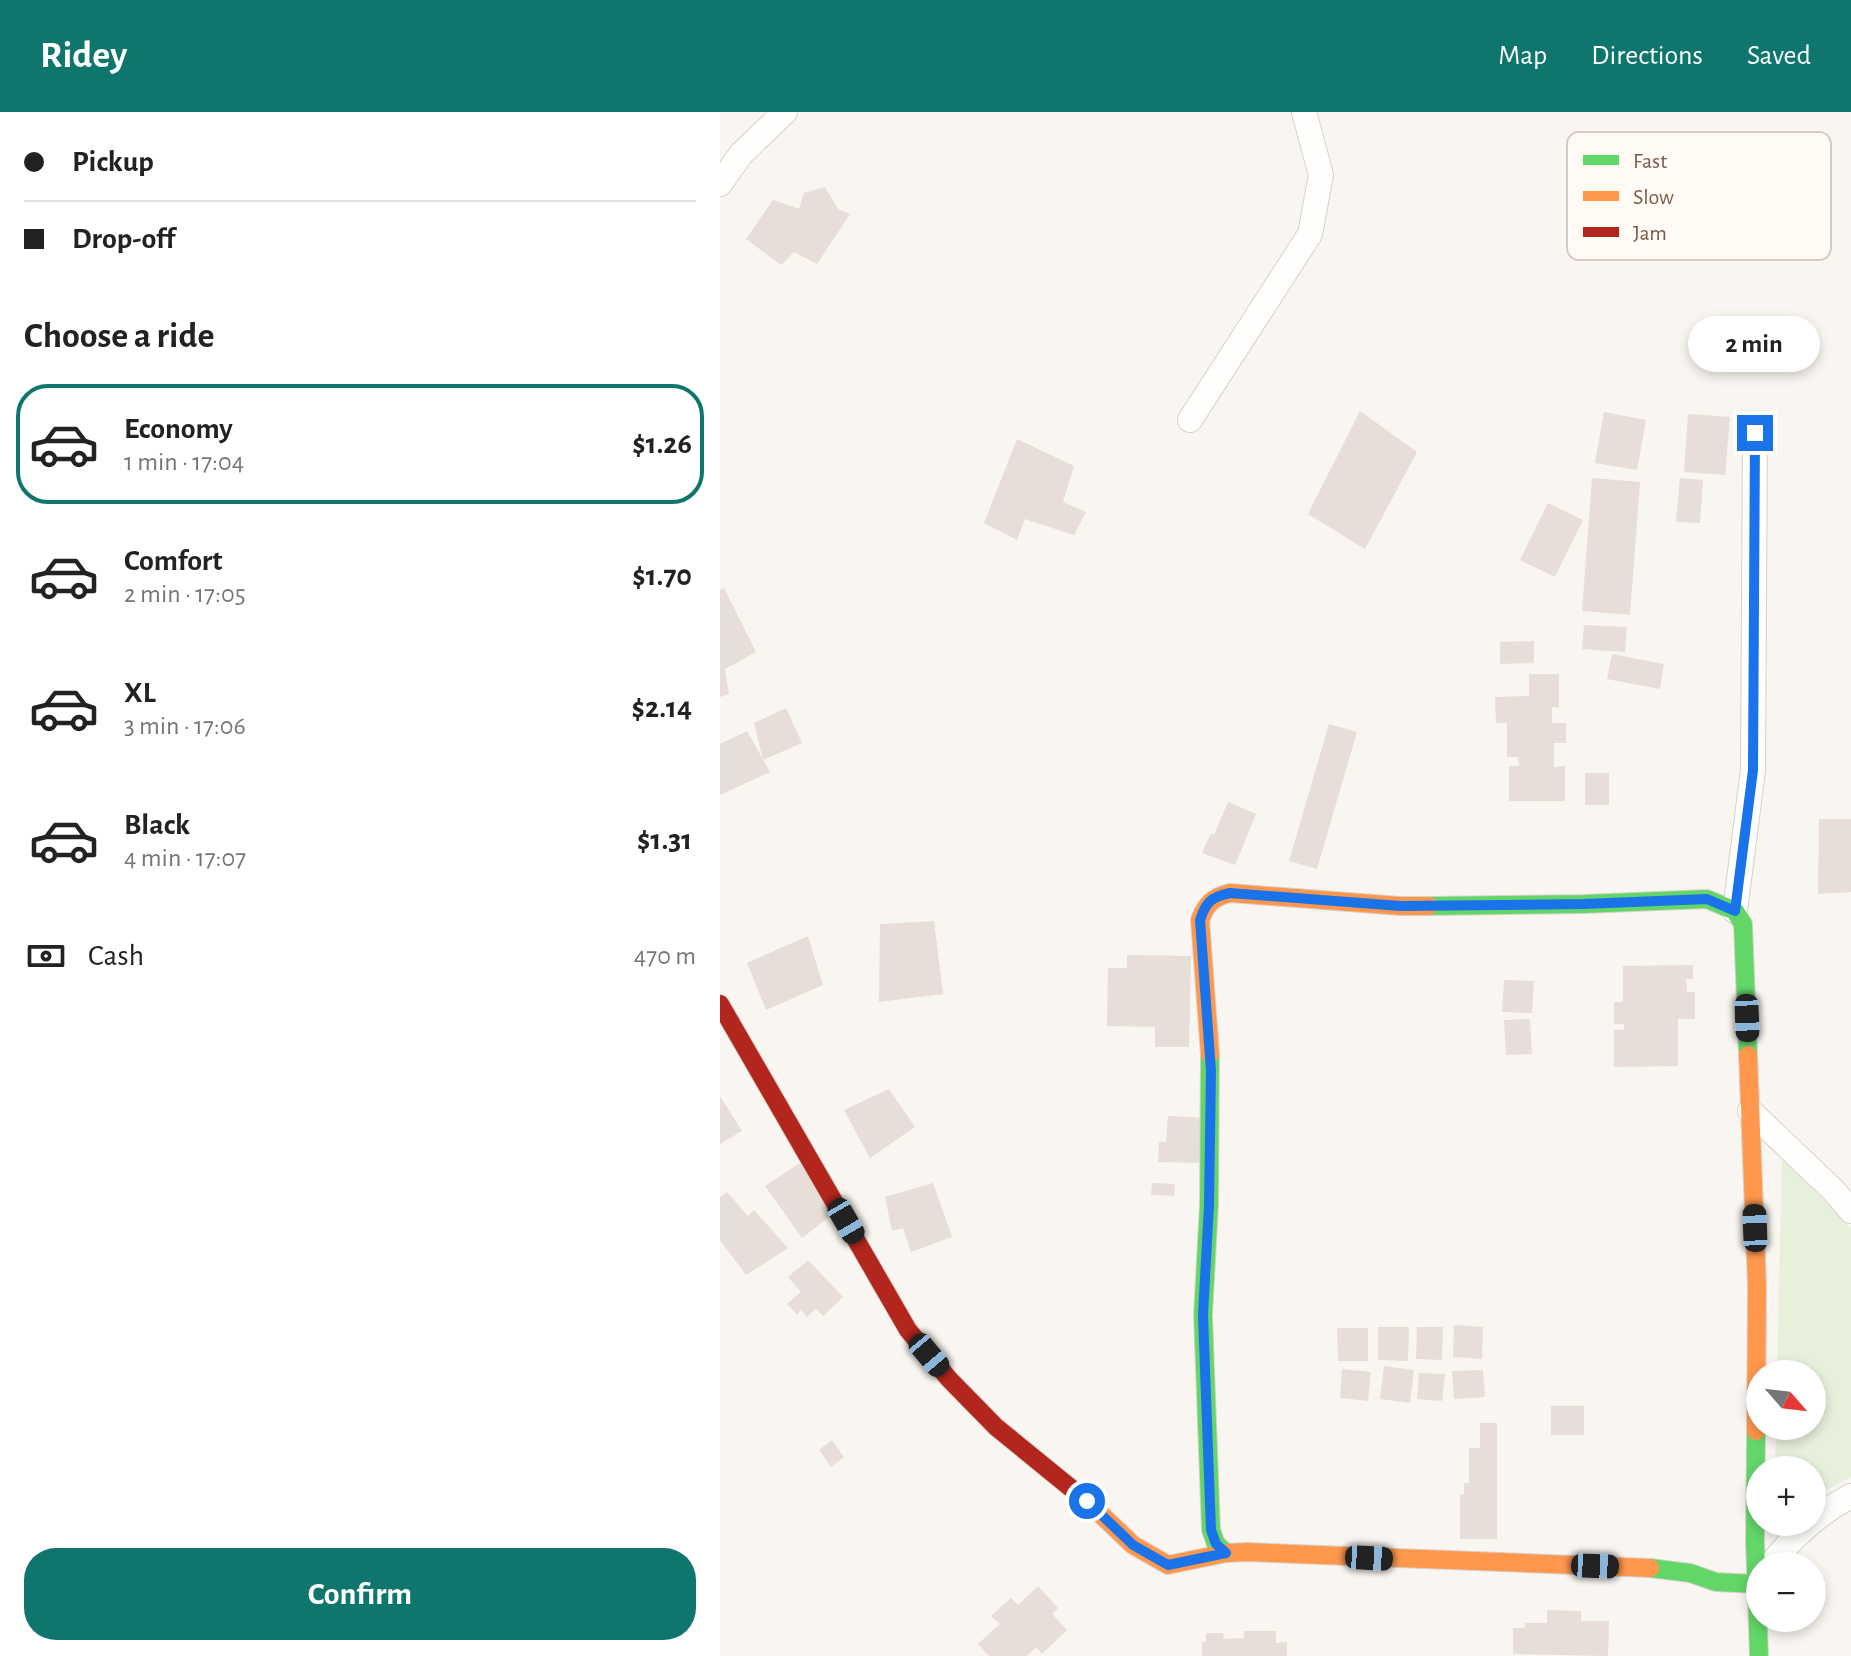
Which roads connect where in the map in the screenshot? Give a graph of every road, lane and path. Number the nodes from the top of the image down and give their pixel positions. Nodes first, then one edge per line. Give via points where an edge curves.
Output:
1 (785, 112) edge
2 (1304, 112) edge
3 (720, 184) edge
4 (1190, 420) dead end
5 (1755, 433) dead end
6 (1735, 911) junction
7 (720, 1004) edge
8 (1750, 1111) junction
9 (1851, 1211) edge
10 (1851, 1496) edge
11 (1762, 1552) edge
12 (1780, 1552) edge
13 (1226, 1553) junction
14 (1746, 1578) edge
15 (1760, 1632) edge
16 (1759, 1656) edge

1 - 3 street via 741,154
2 - 4 street via 1321,175 1310,234
5 - 6 street via 1753,770
6 - 8 street via 1743,924
6 - 13 street via 1707,899 1400,906 1230,893 1206,903 1200,920 1211,1071 1203,1315 1211,1530
7 - 13 street via 908,1330 949,1379 996,1427 1133,1545 1168,1565
8 - 9 street
8 - 11 street
10 - 12 street via 1831,1506
13 - 14 street via 1648,1568 1716,1582
15 - 16 street

